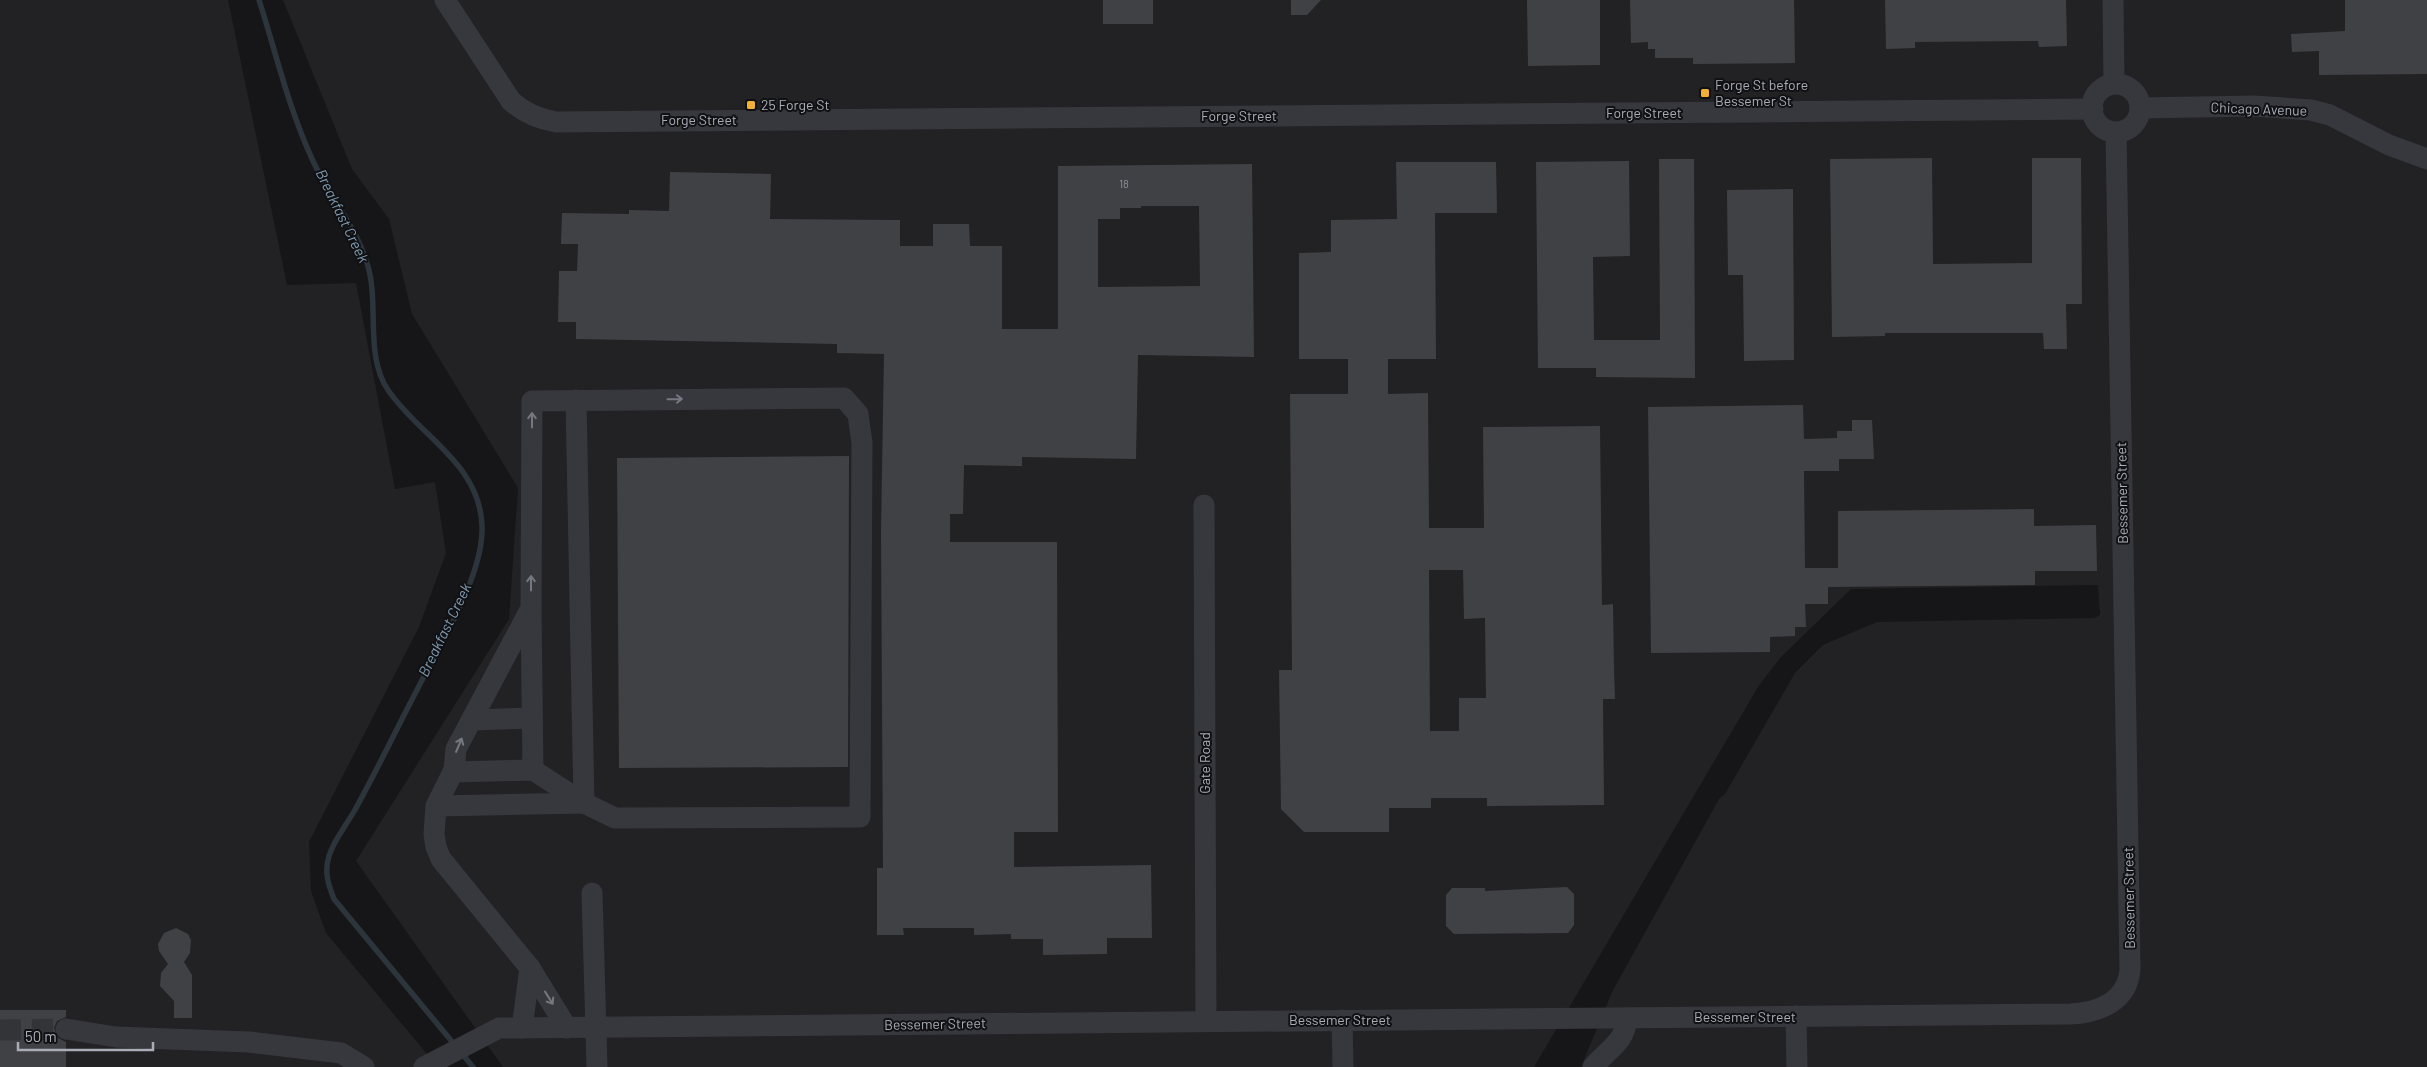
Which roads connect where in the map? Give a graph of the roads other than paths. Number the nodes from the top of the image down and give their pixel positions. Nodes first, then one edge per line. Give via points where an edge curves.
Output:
1 (445, 0) edge
2 (2113, 0) edge
3 (2114, 84) junction
4 (2140, 108) junction
5 (2092, 109) junction
6 (2116, 132) junction
7 (2427, 159) edge
8 (576, 400) junction
9 (1204, 505) dead end
10 (531, 608) junction
11 (532, 718) junction
12 (472, 720) junction
13 (533, 770) junction
14 (453, 772) junction
15 (584, 803) junction
16 (436, 806) junction
17 (592, 893) dead end
18 (530, 968) junction
19 (1796, 1016) junction
20 (1627, 1018) junction
21 (1342, 1020) junction
22 (1206, 1021) junction
23 (596, 1027) junction
24 (522, 1028) junction
25 (567, 1028) junction
26 (66, 1029) tunnel mouth
27 (431, 1063) edge
28 (364, 1067) edge
29 (597, 1067) edge
30 (1343, 1067) edge
31 (1594, 1067) edge
32 (1797, 1067) edge

1 - 5 street, Forge Street via 511,101 523,111 556,122
2 - 3 street
3 - 4 street via 2132,90
3 - 5 street via 2098,92
4 - 6 street via 2133,125
4 - 7 street, Chicago Avenue via 2254,106 2311,110 2330,115 2389,145
5 - 6 street via 2099,124
6 - 19 street, Bessemer Street via 2130,969 2127,986 2106,1007 2081,1014
10 -> 8 street via 532,401
8 - 15 street
8 -> 15 street via 844,398 858,414 862,443 860,817 615,818
9 - 22 street, Gate Road
10 - 11 street
10 - 12 street
11 - 12 street
11 - 13 street
14 -> 12 street via 456,749
13 - 14 street
13 - 15 street
14 - 16 street
15 - 16 street
16 - 18 street via 435,840 441,859
17 - 23 street
18 - 24 street
18 -> 25 street
19 - 20 street, Bessemer Street
19 - 32 street
20 - 21 street, Bessemer Street
20 - 31 street via 1620,1041
21 - 22 street, Bessemer Street
21 - 30 street
22 - 23 street, Bessemer Street
23 - 25 street, Bessemer Street
23 - 29 street
24 - 25 street, Bessemer Street
24 - 27 street, Bessemer Street via 499,1028
26 - 28 street via 116,1037 249,1042 332,1052

